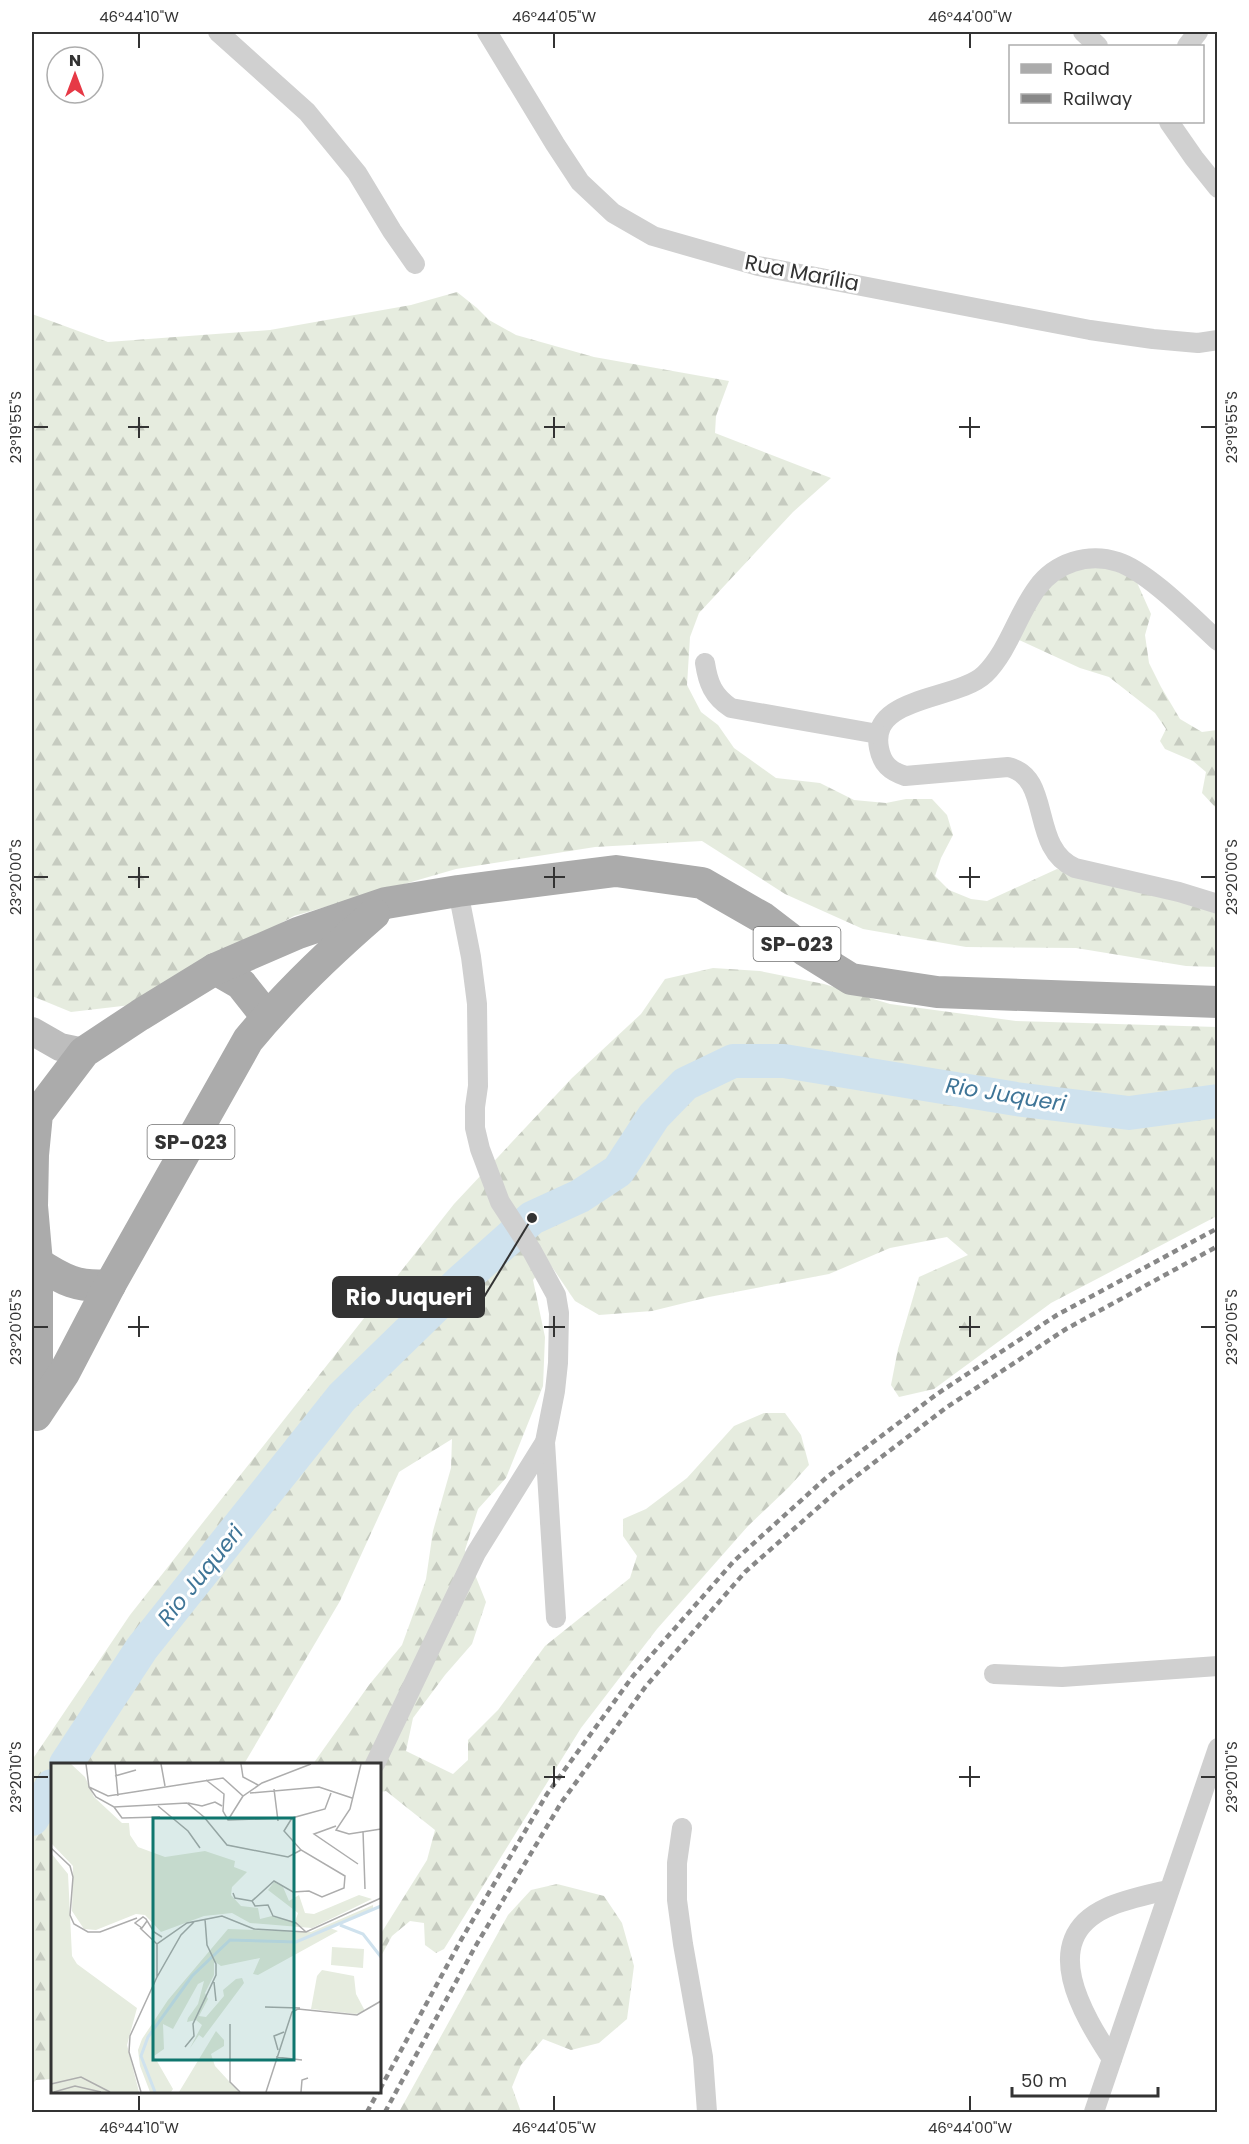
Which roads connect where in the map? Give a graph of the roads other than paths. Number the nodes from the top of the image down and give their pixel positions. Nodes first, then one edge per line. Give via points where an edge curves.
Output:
1 (218, 32) edge
2 (487, 32) edge
3 (1083, 32) edge
4 (1198, 32) edge
5 (1097, 45) edge
6 (1188, 45) edge
7 (1170, 123) edge
8 (1218, 188) edge
9 (415, 264) dead end
10 (1218, 340) edge
11 (1218, 641) edge
12 (705, 663) dead end
13 (878, 734) junction
14 (458, 891) junction
15 (386, 903) junction
16 (1218, 904) edge
17 (215, 969) junction
18 (1218, 1002) edge
19 (267, 1017) junction
20 (32, 1031) edge
21 (84, 1052) junction
22 (34, 1110) edge
23 (37, 1263) junction
24 (111, 1285) junction
25 (34, 1419) edge
26 (545, 1442) junction
27 (556, 1618) dead end
28 (1218, 1666) edge
29 (994, 1674) dead end
30 (1218, 1748) edge
31 (375, 1763) edge
32 (682, 1828) dead end
33 (1168, 1890) junction
34 (1112, 2059) junction
35 (707, 2112) edge
36 (1094, 2112) edge

1 - 9 street via 307,112 357,173
2 - 10 street, Rua Marília via 580,182 613,213 653,236 758,266 1090,330 1198,343
3 - 5 street
4 - 6 street
7 - 8 street
11 - 13 street via 1141,573 1118,562 1096,558 1076,561 1051,573 1038,587 997,660 983,676 948,693 897,709 882,722
12 - 13 street via 713,692 731,708
13 - 16 street via 884,764 905,776 1008,767 1022,772 1039,803 1056,855 1075,868
14 - 15 main road, SP-023
14 - 18 main road, SP-023 via 616,870 702,884 763,918 851,979 937,992
14 - 26 street via 477,1004 475,1128 480,1149 500,1202 532,1251 555,1295 559,1313 555,1391
15 - 17 main road, SP-023 via 298,933
15 - 19 main road, SP-023 via 328,953
17 - 19 main road via 241,984
17 - 21 main road, SP-023
19 - 24 main road, SP-023 via 242,1050
20 - 21 main road via 60,1047
21 - 22 main road, SP-023
22 - 23 main road, SP-023 via 32,1206
23 - 24 main road via 62,1280 93,1287
23 - 25 main road, SP-023
24 - 25 main road, SP-023 via 64,1373
26 - 27 street
26 - 31 street via 476,1553
28 - 29 street via 1062,1677
30 - 33 street
32 - 35 street via 677,1900 703,2057
33 - 34 street
33 - 34 street via 1104,1908 1087,1920 1075,1935 1070,1950 1077,2000
34 - 36 street

